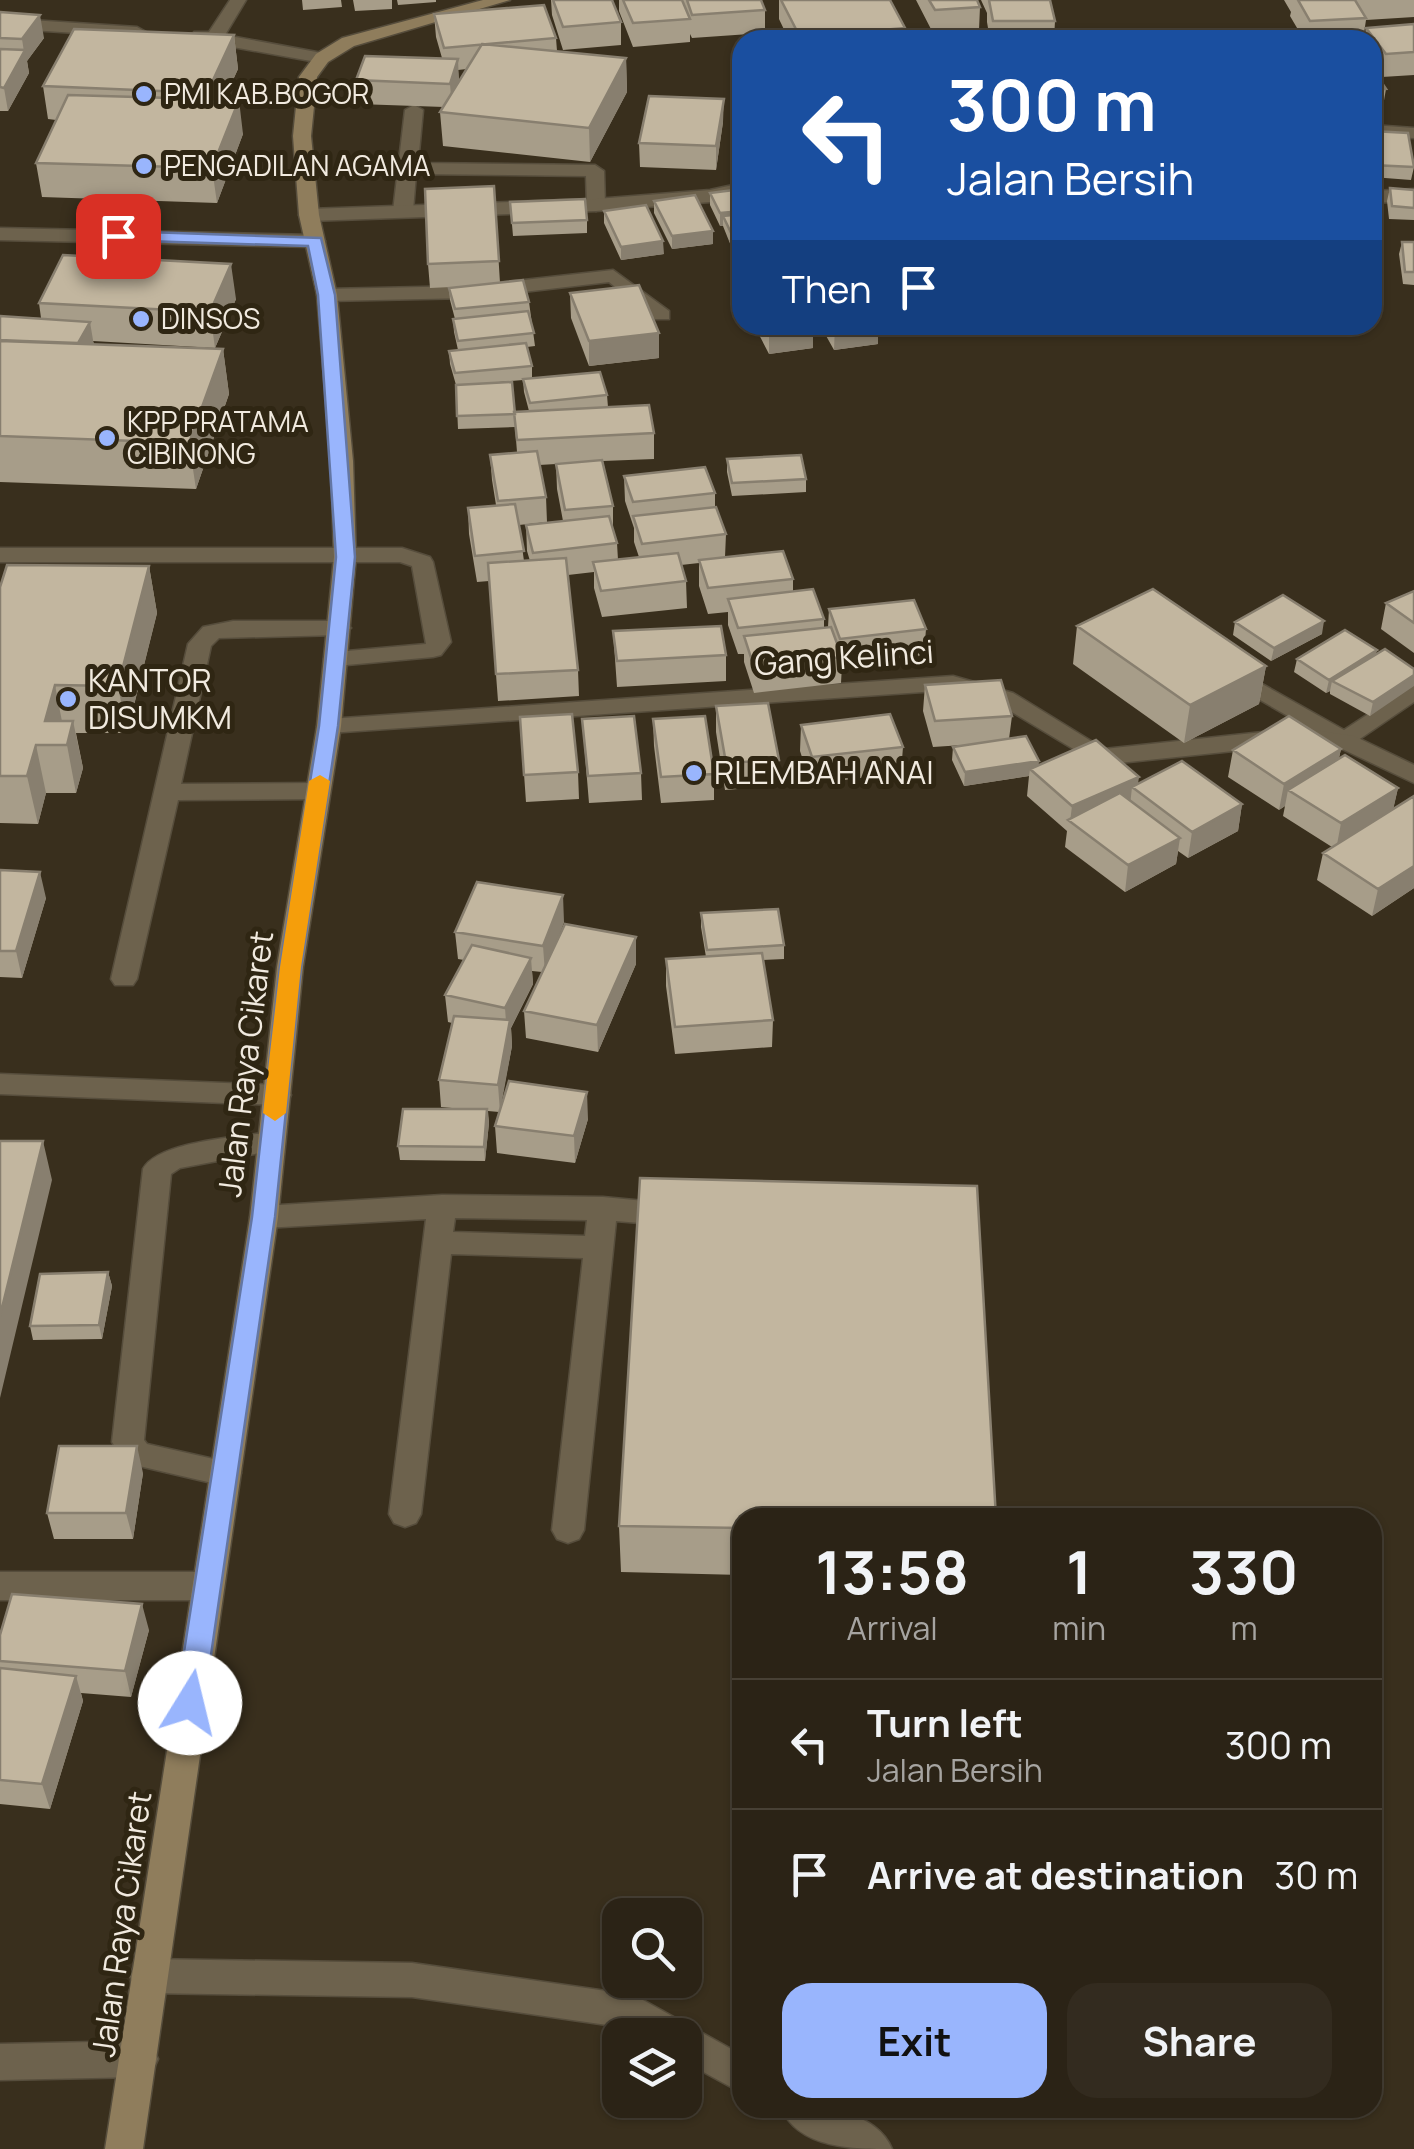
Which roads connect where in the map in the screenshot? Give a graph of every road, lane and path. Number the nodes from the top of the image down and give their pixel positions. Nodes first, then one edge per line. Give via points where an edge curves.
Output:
1 (238, 0) edge
2 (502, 0) edge
3 (0, 23) edge
4 (149, 33) edge
5 (182, 35) edge
6 (215, 38) junction
7 (322, 58) junction
8 (414, 110) edge
9 (1382, 131) edge
10 (1414, 133) edge
11 (408, 168) junction
12 (732, 191) edge
13 (1414, 195) edge
14 (1382, 197) edge
15 (596, 204) junction
16 (403, 211) junction
17 (312, 228) junction
18 (0, 234) edge
19 (326, 295) junction
20 (662, 315) dead end
21 (0, 555) edge
22 (346, 557) junction
23 (339, 628) junction
24 (336, 659) junction
25 (1214, 664) edge
26 (1414, 691) edge
27 (328, 726) junction
28 (1345, 741) junction
29 (1414, 775) edge
30 (318, 791) junction
31 (167, 792) junction
32 (124, 980) dead end
33 (0, 1084) edge
34 (277, 1095) junction
35 (272, 1142) junction
36 (442, 1206) junction
37 (603, 1208) junction
38 (264, 1217) junction
39 (702, 1217) edge
40 (438, 1243) junction
41 (599, 1247) junction
42 (225, 1473) junction
43 (405, 1514) dead end
44 (568, 1530) dead end
45 (0, 1586) edge
46 (208, 1586) junction
47 (148, 1976) junction
48 (644, 2018) edge
49 (702, 2052) edge
50 (139, 2059) junction
51 (0, 2062) edge
52 (732, 2068) edge
53 (818, 2118) edge
54 (124, 2149) edge
55 (873, 2149) edge

1 - 6 street
2 - 7 main road via 385,29
3 - 4 street
5 - 6 street
6 - 7 street
7 - 17 main road, Jalan Raya Cikaret via 308,77 302,136
8 - 11 street
9 - 10 street
11 - 15 street via 595,172
11 - 16 street
12 - 15 street
13 - 14 street
15 - 16 street
16 - 17 street
17 - 18 street
17 - 19 main road, Jalan Raya Cikaret
19 - 20 street via 470,292 613,276
19 - 22 main road, Jalan Raya Cikaret
21 - 22 street
22 - 23 main road, Jalan Raya Cikaret
22 - 24 street via 422,562 438,642 418,654
23 - 24 main road, Jalan Raya Cikaret
23 - 31 street via 211,632 200,644
24 - 27 main road, Jalan Raya Cikaret
25 - 28 street, Gang Kelinci
26 - 28 street
27 - 28 street, Gang Kelinci via 954,683 1005,698 1100,756 1269,737
27 - 30 main road, Jalan Raya Cikaret
28 - 29 street, Gang Kelinci
30 - 31 street
30 - 34 main road, Jalan Raya Cikaret
31 - 32 street
33 - 34 street
34 - 35 main road, Jalan Raya Cikaret
35 - 38 main road, Jalan Raya Cikaret
35 - 42 street via 174,1159 157,1169 128,1442 137,1454
36 - 37 street
36 - 38 street
36 - 40 street
37 - 39 street
37 - 41 street
38 - 42 main road, Jalan Raya Cikaret
40 - 41 street
40 - 43 street
41 - 44 street
42 - 46 main road, Jalan Raya Cikaret
45 - 46 street
46 - 47 main road, Jalan Raya Cikaret
47 - 48 street via 412,1980
47 - 50 main road, Jalan Raya Cikaret
49 - 52 street
50 - 51 street
50 - 54 main road, Jalan Raya Cikaret
53 - 55 street

